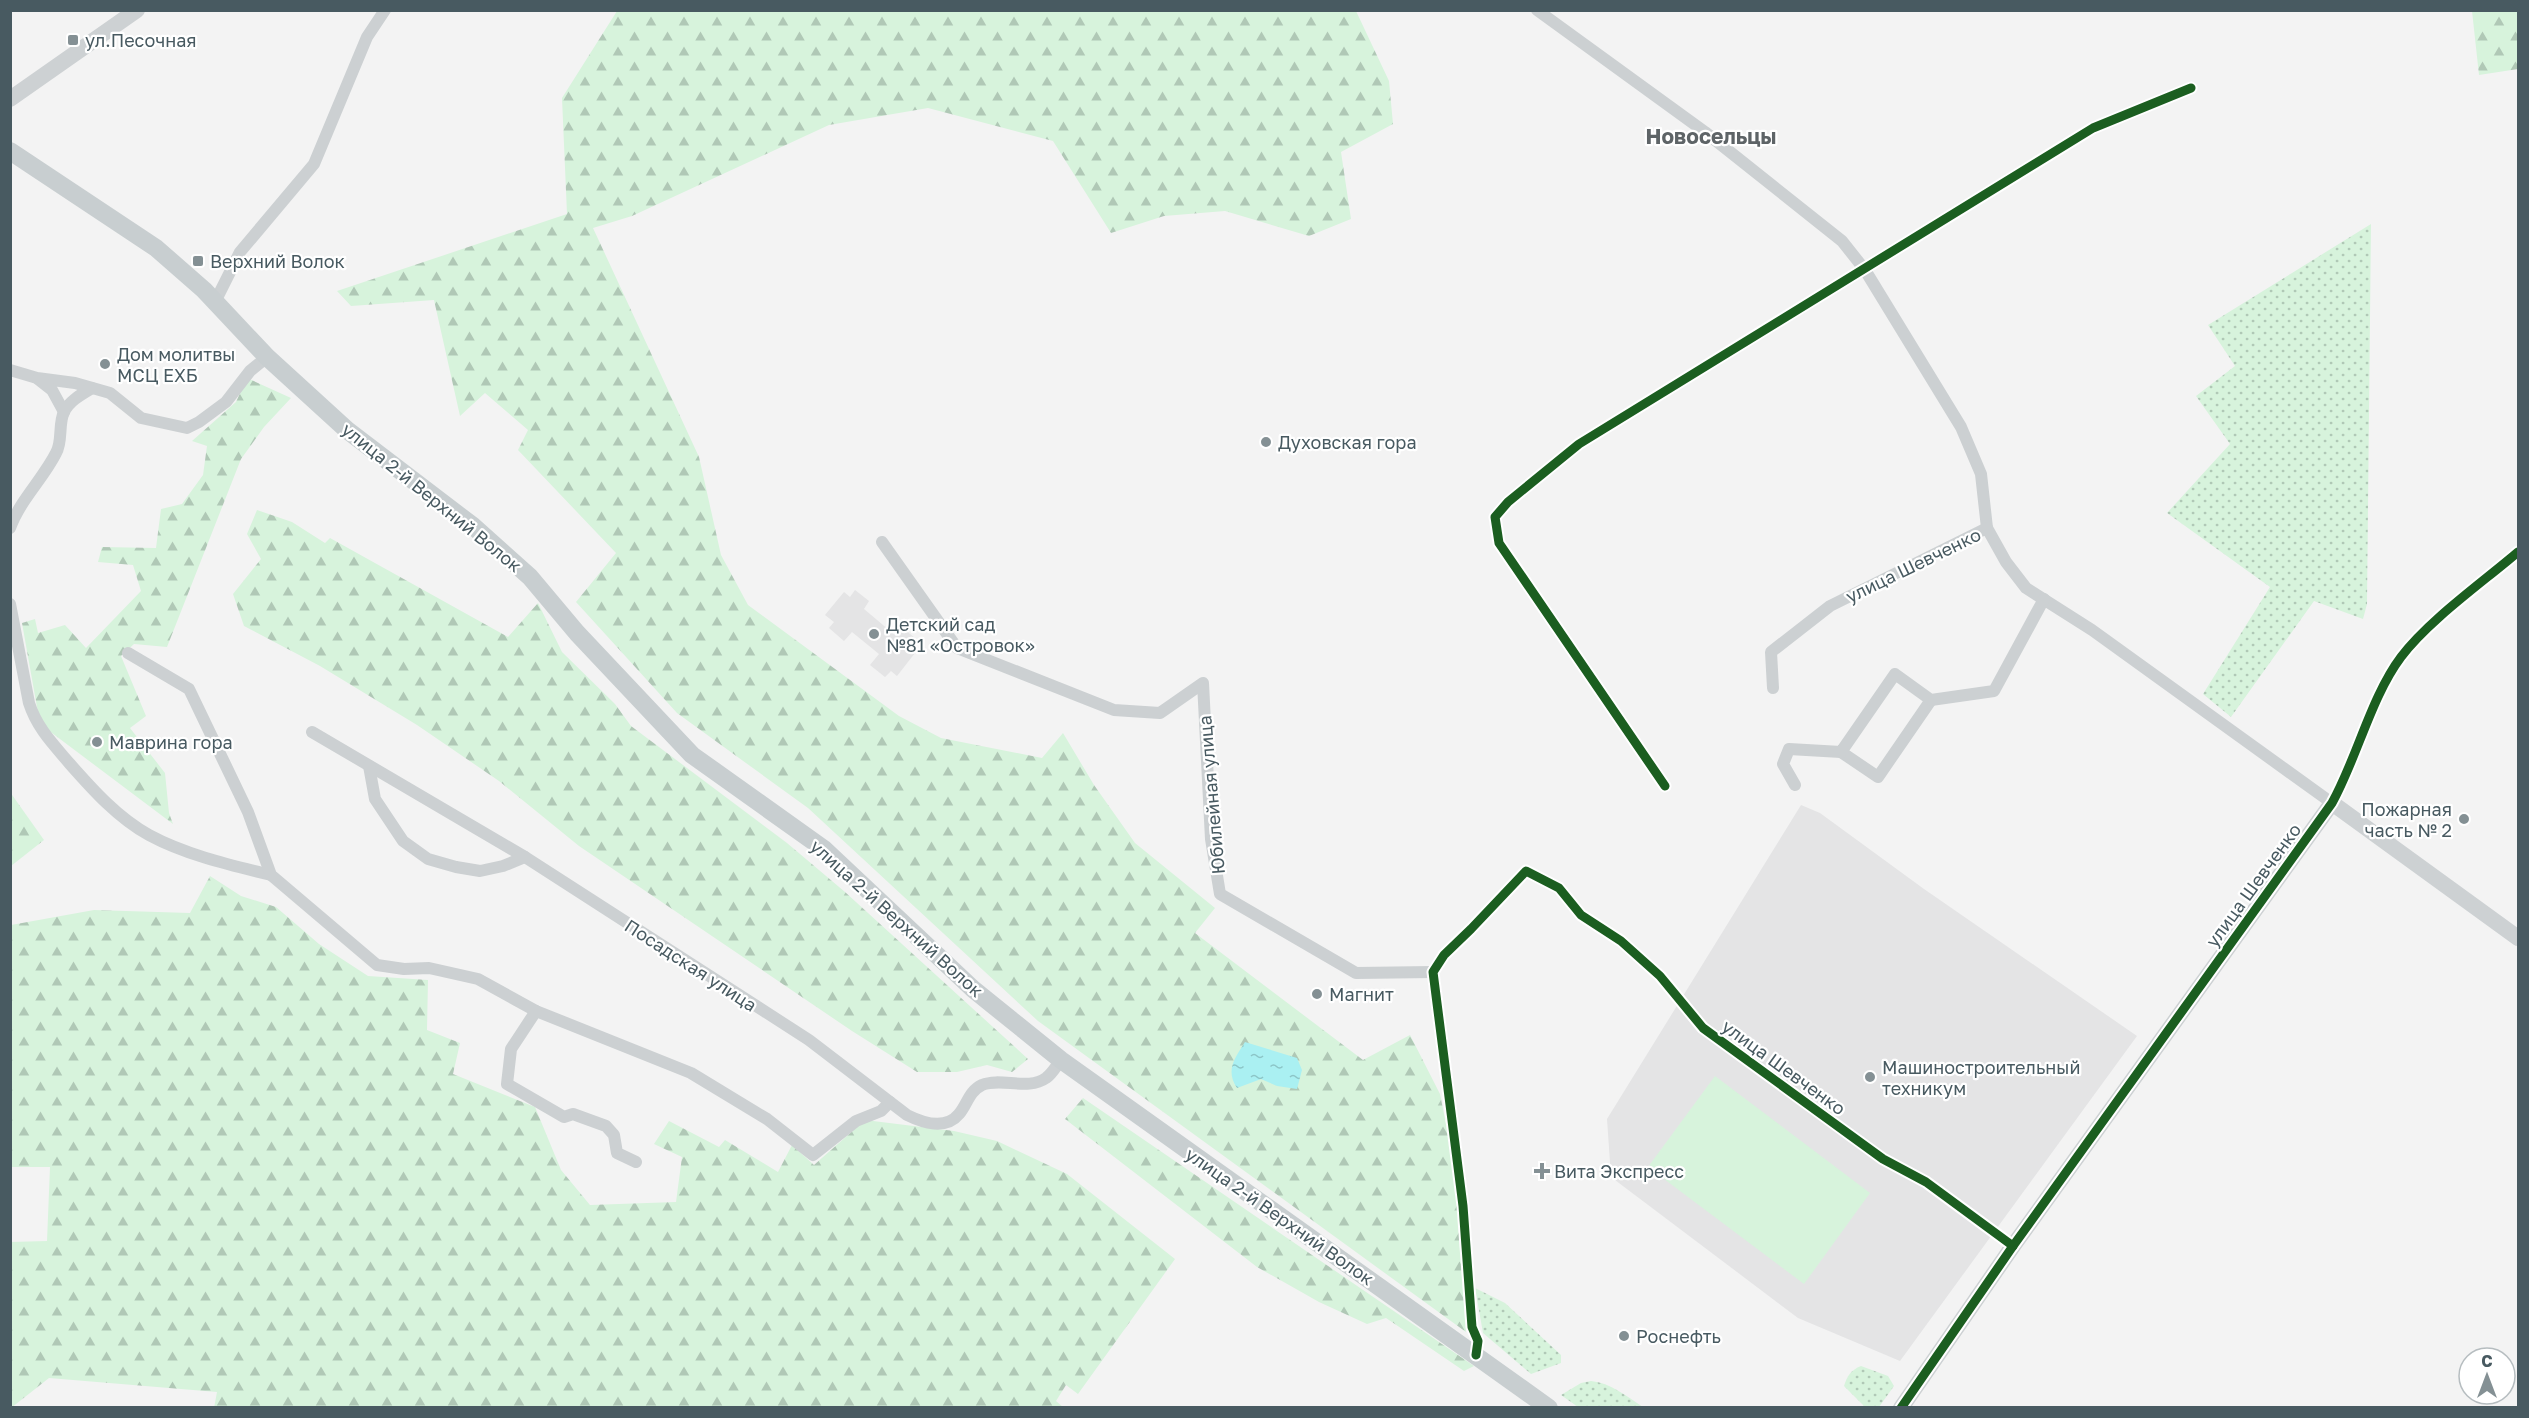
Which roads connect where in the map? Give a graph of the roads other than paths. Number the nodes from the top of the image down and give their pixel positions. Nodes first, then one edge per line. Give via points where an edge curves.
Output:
1 (137, 10) edge
2 (385, 10) edge
3 (1537, 10) edge
4 (2191, 88) dead end
5 (10, 99) edge
6 (10, 152) edge
7 (1865, 270) junction
8 (215, 302) junction
9 (267, 357) junction
10 (10, 370) edge
11 (37, 378) junction
12 (92, 388) junction
13 (64, 412) junction
14 (10, 528) edge
15 (1987, 528) junction
16 (882, 542) dead end
17 (2518, 552) edge
18 (2043, 599) junction
19 (10, 604) edge
20 (128, 653) dead end
21 (1773, 688) dead end
22 (1931, 700) junction
23 (312, 732) dead end
24 (1840, 752) junction
25 (369, 766) junction
26 (1795, 785) dead end
27 (1665, 786) dead end
28 (2332, 803) junction
29 (525, 857) junction
30 (271, 875) junction
31 (2518, 938) edge
32 (1433, 972) junction
33 (536, 1011) junction
34 (1061, 1060) junction
35 (890, 1102) junction
36 (636, 1162) dead end
37 (2013, 1246) junction
38 (1476, 1355) junction
39 (1549, 1407) edge
40 (1901, 1407) edge

1 - 5 street
2 - 8 street via 367,37 314,164 240,252
3 - 7 street via 1705,132 1817,220 1842,241
4 - 7 street via 2093,128
6 - 8 main road, улица 2-й Верхний Волок via 156,248
7 - 15 street via 1961,427 1981,474
7 - 27 street via 1579,444 1495,517 1499,543
8 - 9 main road, улица 2-й Верхний Волок
9 - 12 street via 225,402 187,428 141,418 110,393
9 - 34 main road, улица 2-й Верхний Волок via 347,430 473,526 530,577 692,755 825,849 973,989
10 - 11 street
11 - 12 street
11 - 13 street via 52,390
12 - 13 street
13 - 14 street via 58,450
15 - 18 street, улица Шевченко via 2026,588
15 - 21 street, улица Шевченко via 1830,606 1771,652
16 - 32 street, Юбилейная улица via 957,648 1114,710 1161,713 1203,683 1211,839 1220,894 1356,973
17 - 28 street, улица Шевченко via 2401,657
18 - 22 street via 1994,691
18 - 28 street, улица Шевченко
19 - 30 street via 34,719 90,787 147,834 179,849
20 - 30 street via 189,689 248,812
22 - 24 street via 1878,777
22 - 24 street via 1895,674
23 - 25 street, Посадская улица
24 - 26 street via 1789,749 1783,764
25 - 29 street, Посадская улица
25 - 29 street via 375,799 403,841 428,858 480,871
28 - 31 street
28 - 37 street, улица Шевченко
29 - 35 street, Посадская улица via 809,1040
30 - 33 street via 377,965 429,968 478,979
32 - 37 street, улица Шевченко via 1444,955 1526,871 1559,888 1581,915 1621,941 1660,976 1703,1028 1883,1159 1926,1182
32 - 38 street via 1463,1206 1472,1327 1478,1341
33 - 35 street via 691,1073 767,1119 813,1155 856,1121 881,1111
33 - 36 street via 511,1049 507,1084 564,1117 573,1114 606,1126 614,1135 617,1153
34 - 35 street, Посадская улица via 1046,1079 982,1085 959,1114 946,1123 919,1121
34 - 38 main road, улица 2-й Верхний Волок
37 - 40 street, улица Шевченко
38 - 39 main road, улица 2-й Верхний Волок

